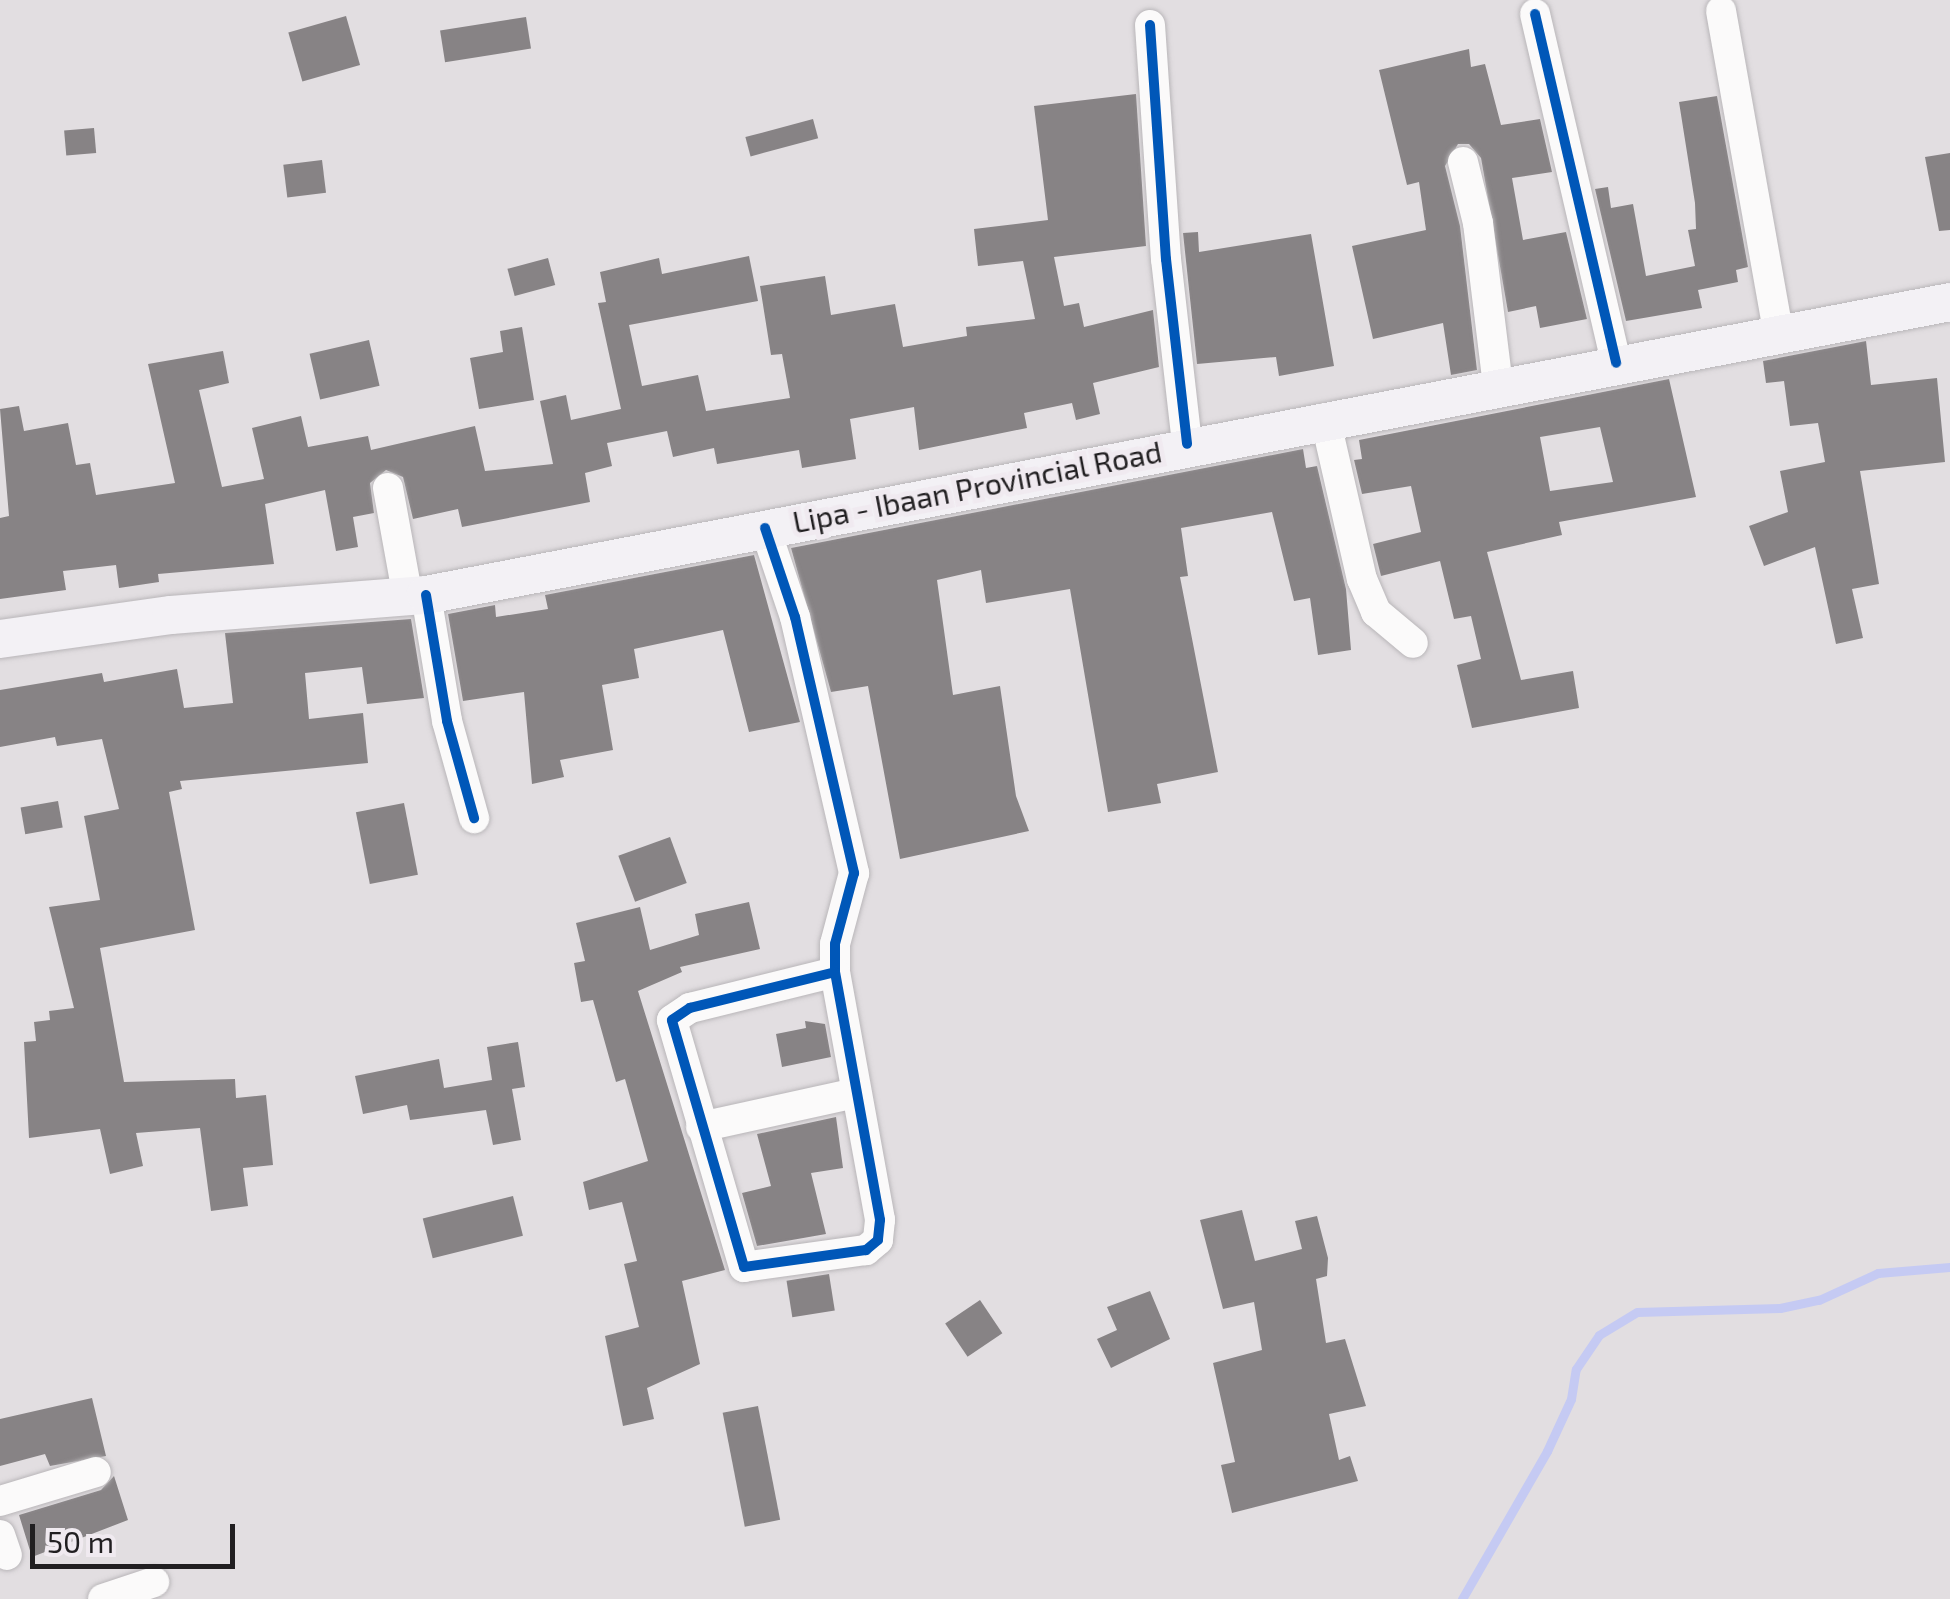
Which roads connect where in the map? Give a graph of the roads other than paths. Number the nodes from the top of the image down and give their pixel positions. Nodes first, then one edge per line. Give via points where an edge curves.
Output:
1 (1721, 11) dead end
2 (1535, 14) dead end
3 (1150, 25) dead end
4 (1463, 162) dead end
5 (1950, 302) edge
6 (1778, 330) junction
7 (1616, 363) junction
8 (1498, 385) junction
9 (1324, 418) junction
10 (1187, 444) junction
11 (388, 488) dead end
12 (765, 528) junction
13 (417, 596) junction
14 (0, 638) edge
15 (1413, 643) dead end
16 (474, 818) dead end
17 (835, 972) junction
18 (856, 1093) junction
19 (701, 1126) junction
20 (96, 1472) dead end
21 (0, 1500) edge
22 (154, 1582) dead end
23 (104, 1599) edge

1 - 6 street
2 - 7 street
3 - 10 street
4 - 8 street via 1478,223
5 - 6 main road, Lipa - Ibaan Provincial Road
6 - 7 main road, Lipa - Ibaan Provincial Road
7 - 8 main road, Lipa - Ibaan Provincial Road
8 - 9 main road, Lipa - Ibaan Provincial Road
9 - 10 main road, Lipa - Ibaan Provincial Road
9 - 15 street via 1362,579 1376,612
10 - 12 main road, Lipa - Ibaan Provincial Road
11 - 13 street
12 - 13 main road, Lipa - Ibaan Provincial Road
12 - 17 street via 795,617 854,873 835,944
13 - 14 main road, Lipa - Ibaan Provincial Road via 170,614
13 - 16 street
17 - 18 street
17 - 19 street via 690,1008 672,1020
18 - 19 street
18 - 19 street via 880,1220 878,1240 866,1250 744,1267
20 - 21 street
22 - 23 street

